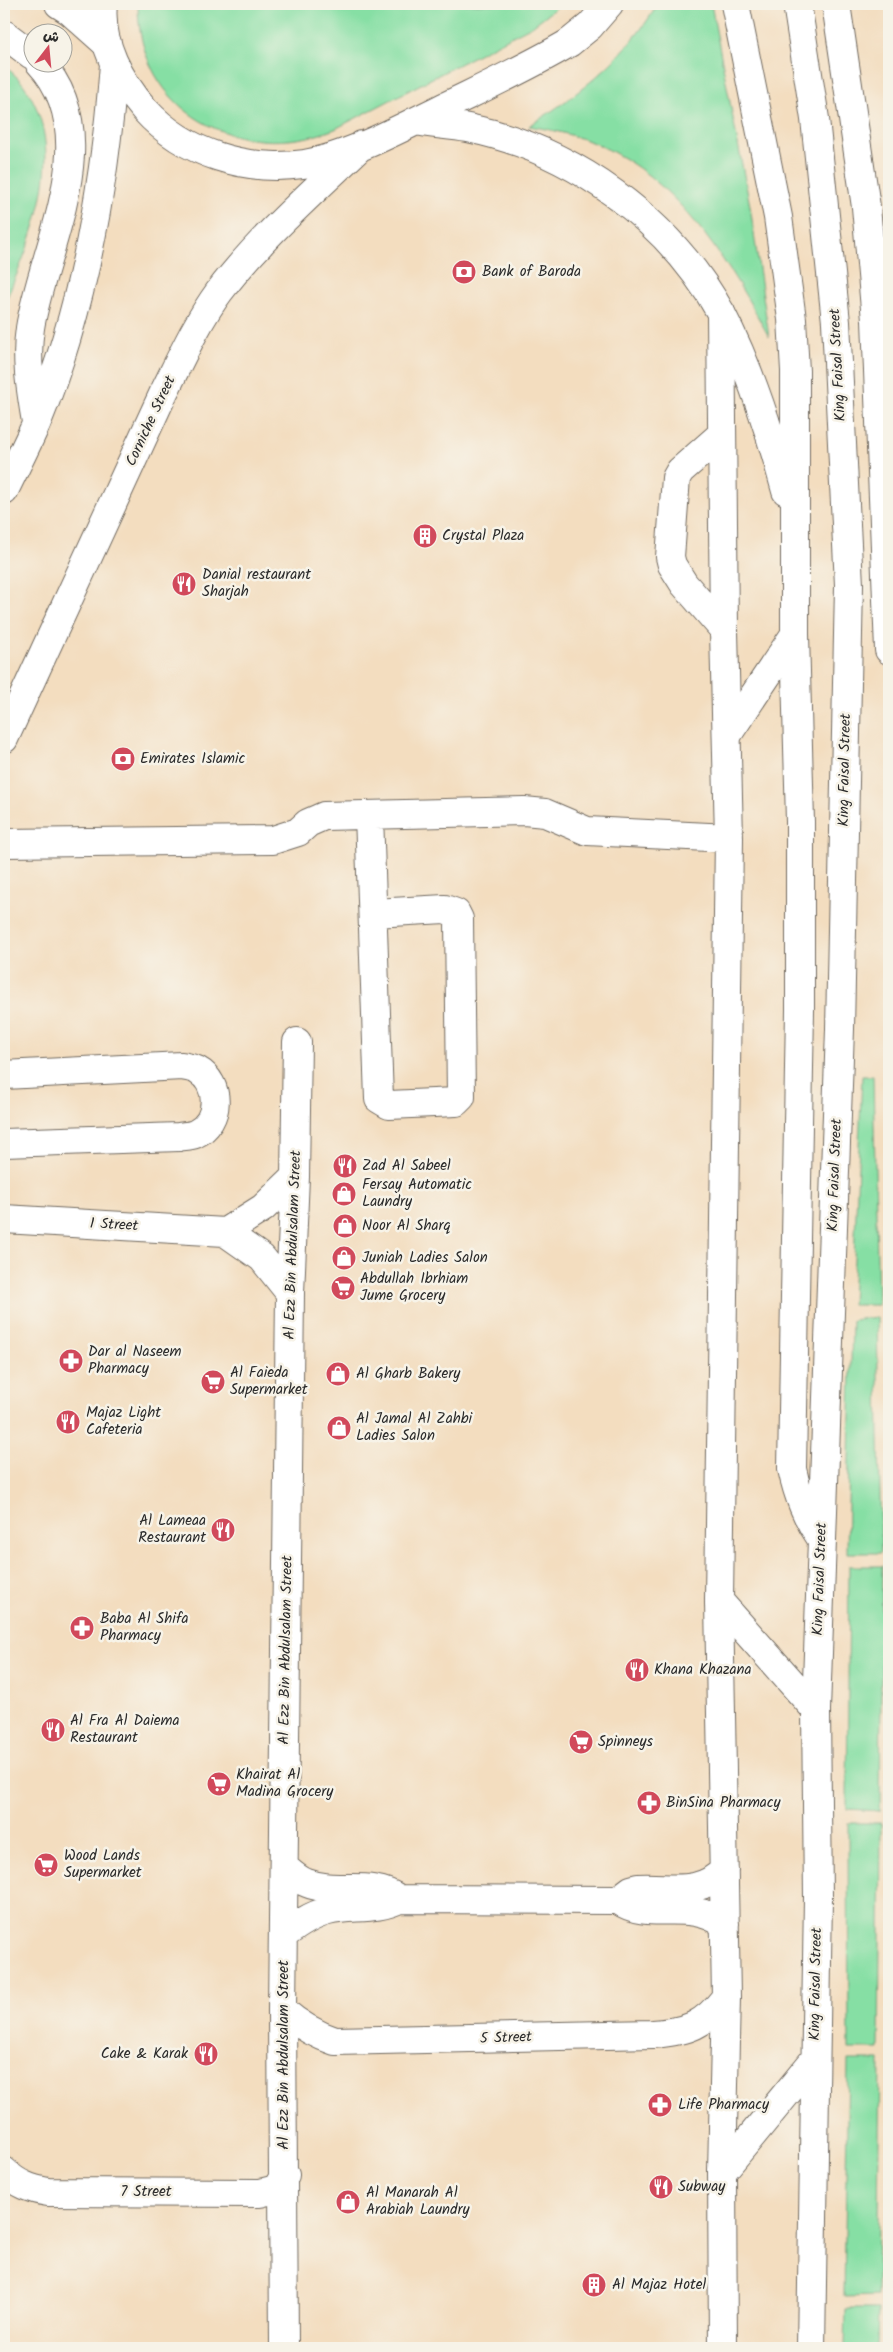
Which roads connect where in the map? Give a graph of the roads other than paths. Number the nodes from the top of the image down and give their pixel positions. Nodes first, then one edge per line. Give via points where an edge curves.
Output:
1 (59, 4) edge
2 (103, 4) edge
3 (609, 4) edge
4 (735, 4) edge
5 (798, 4) edge
6 (836, 4) edge
7 (4, 34) edge
8 (22, 48) edge
9 (111, 54) junction
10 (46, 72) edge
11 (415, 122) junction
12 (362, 145) junction
13 (721, 313) junction
14 (36, 423) junction
15 (722, 434) junction
16 (4, 490) edge
17 (795, 525) junction
18 (724, 630) junction
19 (795, 634) junction
20 (889, 650) edge
21 (728, 734) junction
22 (4, 739) edge
23 (369, 815) junction
24 (729, 838) junction
25 (4, 843) edge
26 (374, 913) junction
27 (297, 1042) dead end
28 (4, 1075) edge
29 (4, 1142) edge
30 (295, 1178) junction
31 (4, 1219) edge
32 (225, 1232) junction
33 (290, 1293) junction
34 (822, 1540) junction
35 (719, 1601) junction
36 (816, 1710) junction
37 (284, 1867) junction
38 (724, 1870) junction
39 (399, 1899) junction
40 (618, 1900) junction
41 (725, 1924) junction
42 (284, 1935) junction
43 (726, 1997) junction
44 (282, 2010) junction
45 (815, 2059) junction
46 (4, 2172) edge
47 (722, 2172) junction
48 (285, 2175) junction
49 (284, 2348) edge
50 (723, 2348) edge
51 (811, 2348) edge

1 - 9 main road via 70,11
2 - 9 main road
3 - 11 main road via 570,43
4 - 17 main road via 778,217 792,319 796,413
5 - 34 main road, King Faisal Street via 826,213 836,322 849,585 840,1029
6 - 20 main road via 866,207 876,320
7 - 8 main road
9 - 12 main road via 123,82 152,117 171,134 216,157 246,164 283,166 306,164
9 - 14 main road via 106,151 90,246 58,365
10 - 14 main road via 66,109 71,155 30,329 28,377
11 - 12 main road
11 - 13 main road via 468,128 520,143 569,165 615,194 656,228 692,268
12 - 22 main road, Corniche Street via 254,250 219,293 194,333
13 - 15 main road
13 - 17 main road via 751,382 776,452
14 - 16 main road
15 - 18 main road
15 - 18 main road via 676,478 670,558 675,572
17 - 19 main road
18 - 21 main road
19 - 21 main road
19 - 34 main road via 800,1010 792,1469 797,1494
21 - 24 main road
23 - 24 main road via 534,812 545,813 588,831
23 - 25 main road via 316,818 298,832 274,840
23 - 26 main road
24 - 35 main road
26 - 26 main road via 379,1099 389,1105 456,1102 461,1097 459,918 456,913 445,909
27 - 30 main road, Al Ezz Bin Abdulsalam Street
28 - 29 main road via 182,1066 197,1070 209,1080 215,1095 215,1110 207,1124 195,1134 180,1137
30 - 32 main road via 263,1208
30 - 33 main road, Al Ezz Bin Abdulsalam Street
31 - 32 main road, 1 Street
32 - 33 main road via 262,1258
33 - 37 main road, Al Ezz Bin Abdulsalam Street
34 - 36 main road, King Faisal Street
35 - 36 main road
35 - 38 main road
36 - 45 main road, King Faisal Street via 818,1897
37 - 39 main road via 306,1883 322,1887 371,1887
37 - 42 main road, Al Ezz Bin Abdulsalam Street
38 - 40 main road via 715,1880 691,1890 638,1888
38 - 41 main road
39 - 40 main road
39 - 42 main road via 371,1908 328,1911 298,1924
40 - 41 main road via 638,1909 702,1912
41 - 43 main road
42 - 44 main road, Al Ezz Bin Abdulsalam Street
43 - 44 main road, 5 Street via 712,2015 696,2025 676,2032 643,2034 335,2041 317,2035
43 - 47 main road
44 - 48 main road, Al Ezz Bin Abdulsalam Street
45 - 47 main road
45 - 51 main road, King Faisal Street
46 - 48 main road, 7 Street via 29,2188 48,2192 260,2193 276,2189
47 - 50 main road
48 - 49 main road, Al Ezz Bin Abdulsalam Street

